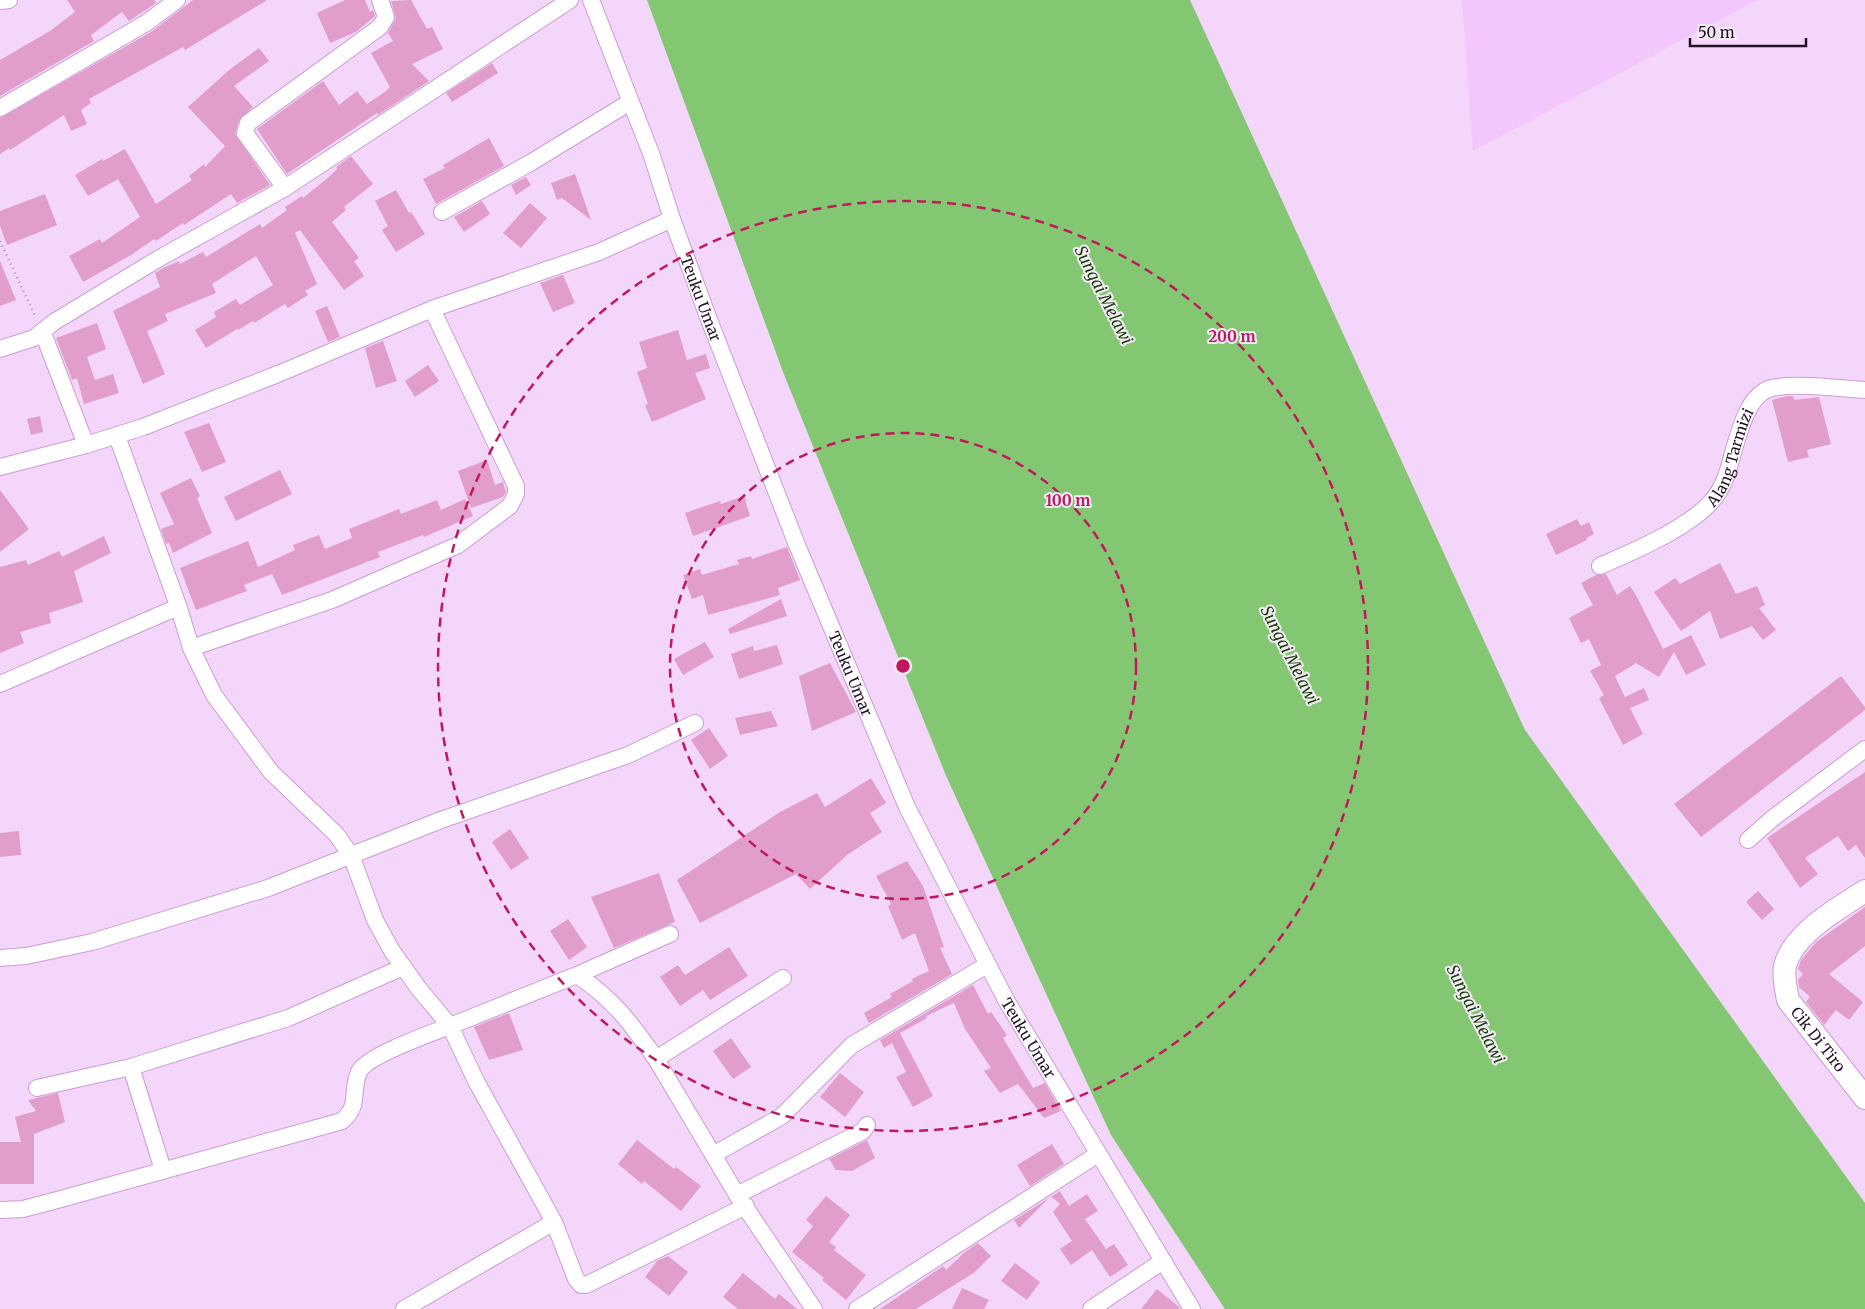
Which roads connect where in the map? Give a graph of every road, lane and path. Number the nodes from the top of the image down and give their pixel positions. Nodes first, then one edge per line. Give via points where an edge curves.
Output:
1 (10, 0) edge
2 (177, 0) edge
3 (380, 0) edge
4 (570, 0) edge
5 (591, 0) edge
6 (0, 1) edge
7 (630, 102) junction
8 (0, 108) edge
9 (285, 188) junction
10 (442, 212) dead end
11 (672, 219) junction
12 (0, 241) edge
13 (432, 309) junction
14 (43, 333) junction
15 (0, 349) edge
16 (1865, 390) edge
17 (117, 436) junction
18 (86, 445) junction
19 (0, 467) edge
20 (1600, 566) dead end
21 (178, 606) junction
22 (191, 648) junction
23 (0, 684) edge
24 (696, 723) dead end
25 (1865, 749) edge
26 (1748, 840) dead end
27 (352, 855) junction
28 (1865, 891) edge
29 (670, 934) dead end
30 (0, 958) edge
31 (987, 965) junction
32 (403, 967) junction
33 (576, 975) junction
34 (783, 978) dead end
35 (450, 1026) junction
36 (656, 1059) junction
37 (131, 1067) junction
38 (37, 1088) dead end
39 (1865, 1098) edge
40 (867, 1126) dead end
41 (1098, 1154) junction
42 (713, 1155) junction
43 (162, 1170) junction
44 (742, 1201) junction
45 (0, 1210) edge
46 (554, 1222) junction
47 (1164, 1261) junction
48 (404, 1309) edge
49 (814, 1309) edge
50 (857, 1309) edge
51 (1091, 1309) edge
52 (1192, 1309) edge

1 - 6 street
2 - 8 street via 146,23
3 - 9 street via 386,17 380,27 248,123 245,133
4 - 9 street
5 - 7 street, Teuku Umar
7 - 10 street
7 - 11 street, Teuku Umar
9 - 14 street via 158,259 54,322
11 - 13 street via 599,252
11 - 31 street, Teuku Umar via 797,545 907,807
12 - 14 path
13 - 17 street via 278,374
13 - 22 street via 516,486 510,506 458,545 332,600
14 - 15 street
14 - 18 street
16 - 20 street, Alang Tarmizi via 1789,386 1765,391 1743,420 1724,483 1711,502 1668,534
17 - 18 street
17 - 21 street
18 - 19 street
21 - 22 street
21 - 23 street
22 - 27 street via 214,695 271,772 336,834
24 - 27 street via 628,755 441,820
25 - 26 street
27 - 30 street via 268,888 169,920 60,949
27 - 32 street via 375,920
28 - 39 street, Cik Di Tiro via 1811,929 1796,944 1785,967 1788,1000
29 - 33 street
31 - 41 street, Teuku Umar
31 - 42 street via 852,1045 782,1116
32 - 35 street
32 - 37 street via 288,1018
33 - 35 street
33 - 36 street via 600,991 627,1017
34 - 36 street
35 - 43 street via 382,1054 365,1065 359,1071 350,1114 342,1121
35 - 46 street via 476,1081
36 - 42 street
37 - 38 street
37 - 43 street
40 - 44 street
41 - 47 street, Teuku Umar
41 - 50 street
42 - 44 street
43 - 45 street via 23,1209
44 - 46 street via 586,1285 581,1285 576,1279
44 - 49 street
46 - 48 street
47 - 51 street
47 - 52 street, Teuku Umar

